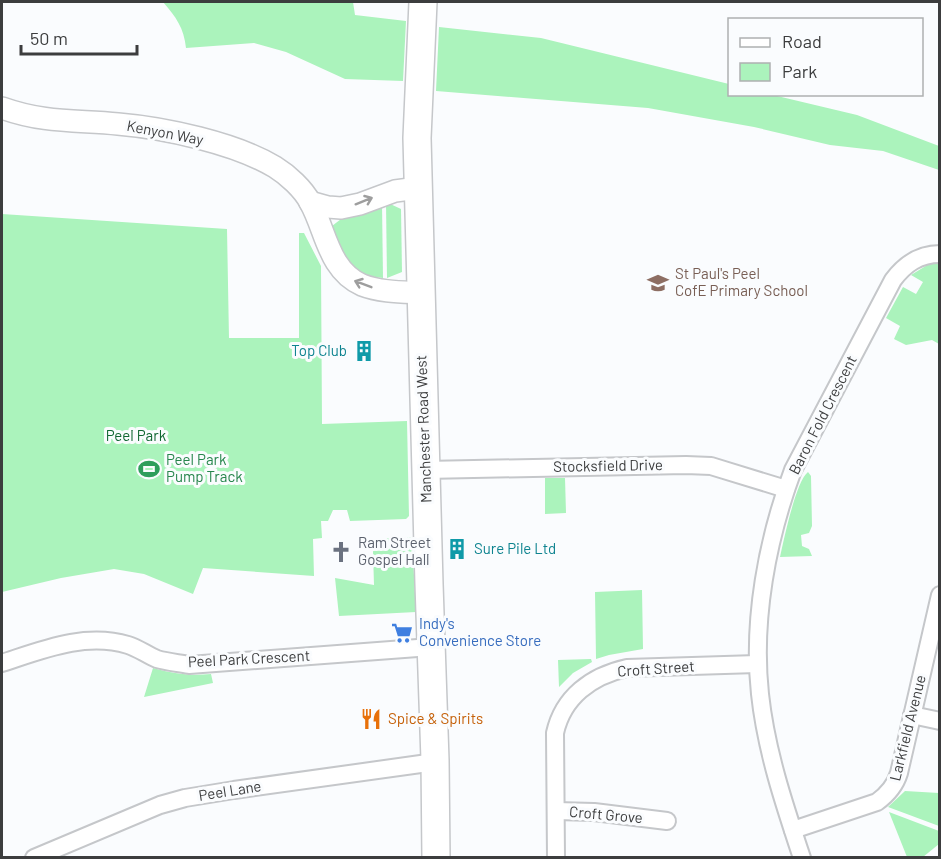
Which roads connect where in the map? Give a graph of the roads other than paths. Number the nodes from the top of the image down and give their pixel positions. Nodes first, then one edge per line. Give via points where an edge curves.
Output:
1 (422, 13) edge
2 (2, 108) edge
3 (418, 188) junction
4 (310, 202) junction
5 (939, 254) edge
6 (421, 293) junction
7 (425, 470) junction
8 (786, 489) junction
9 (939, 596) edge
10 (431, 647) junction
11 (2, 663) edge
12 (758, 664) junction
13 (912, 715) junction
14 (939, 721) edge
15 (435, 762) junction
16 (556, 811) junction
17 (659, 824) dead end
18 (793, 830) junction
19 (34, 858) edge
20 (436, 858) edge
21 (556, 858) edge
22 (802, 858) edge

1 - 3 main road, Manchester Road West
2 - 4 street, Kenyon Way via 53,121 152,128 217,144 273,166
4 -> 3 street via 340,208 394,191
3 - 6 main road, Manchester Road West
6 -> 4 street, Kenyon Way via 386,291 351,279 335,260
5 - 8 street, Baron Fold Crescent via 907,264 893,280 801,453
6 - 7 main road, Manchester Road West
7 - 8 street, Stocksfield Drive via 686,465 719,468
7 - 10 main road, Manchester Road West
8 - 12 street, Baron Fold Crescent via 763,592
9 - 13 street, Larkfield Avenue
10 - 11 street, Peel Park Crescent via 189,665 158,659 129,645 85,640
10 - 15 main road, Manchester Road West
12 - 16 street, Croft Street via 627,668 610,672 583,687 558,719
12 - 18 street, Baron Fold Crescent via 771,759
13 - 14 street
13 - 18 street, Larkfield Avenue via 900,773 885,797
15 - 19 street, Peel Lane via 185,798
15 - 20 main road, Manchester Road West
16 - 17 street, Croft Grove via 594,812
16 - 21 street, Croft Street
18 - 22 street, Baron Fold Crescent

